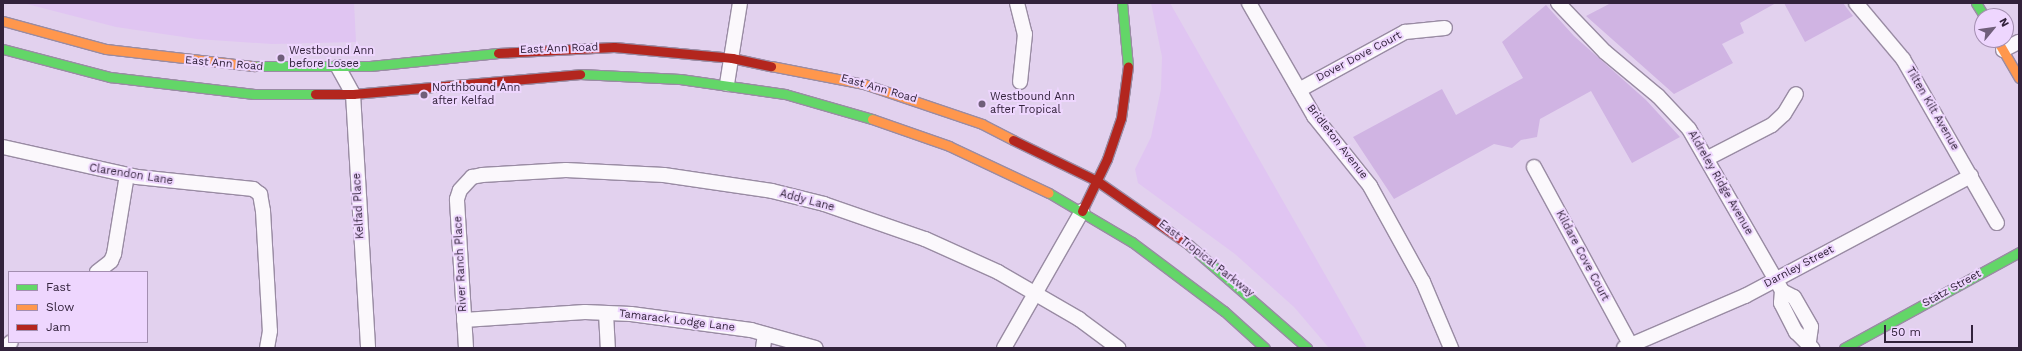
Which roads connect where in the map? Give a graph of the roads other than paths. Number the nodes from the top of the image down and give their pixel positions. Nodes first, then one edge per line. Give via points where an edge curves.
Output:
1 (740, 3) edge
2 (1017, 3) edge
3 (1122, 3) edge
4 (1249, 3) edge
5 (1558, 3) edge
6 (1856, 3) edge
7 (3, 21) edge
8 (1445, 28) dead end
9 (2002, 48) edge
10 (3, 49) edge
11 (732, 58) junction
12 (338, 67) junction
13 (2019, 78) edge
14 (1020, 82) dead end
15 (727, 84) junction
16 (1299, 90) junction
17 (353, 94) junction
18 (1796, 94) dead end
19 (3, 148) edge
20 (1708, 158) junction
21 (1534, 167) dead end
22 (127, 175) junction
23 (1971, 176) junction
24 (1097, 181) junction
25 (466, 182) joint
26 (1082, 211) junction
27 (1997, 223) dead end
28 (2019, 252) edge
29 (98, 271) edge
30 (1779, 285) junction
31 (1036, 293) junction
32 (606, 313) junction
33 (464, 320) junction
34 (765, 334) junction
35 (1811, 345) edge
36 (1627, 346) edge
37 (267, 348) edge
38 (368, 348) edge
39 (466, 348) edge
40 (608, 348) edge
41 (763, 348) edge
42 (816, 348) edge
43 (1004, 348) edge
44 (1118, 348) edge
45 (1265, 348) edge
46 (1307, 348) edge
47 (1451, 348) edge
48 (1844, 348) edge

1 - 11 street
2 - 14 street via 1025,34
3 - 24 main road via 1127,39 1125,94 1115,138
4 - 16 street, Bridleton Avenue
5 - 20 street, Aldreley Ridge Avenue via 1605,52 1673,110
6 - 23 street, Tilten Kilt Avenue via 1903,59
7 - 12 main road, East Ann Road via 106,49 166,58 282,68
8 - 16 street, Dover Dove Court via 1405,32
9 - 13 main road
10 - 17 main road via 79,70 180,87 254,94
11 - 12 main road, East Ann Road via 658,50 562,47
11 - 15 street
11 - 24 main road, East Ann Road via 844,79 923,102 1003,133
12 - 17 street, Kelfad Place
15 - 17 main road via 656,77 544,75
15 - 26 main road via 785,94 879,120 980,159
16 - 47 street, Bridleton Avenue via 1314,116 1370,186 1426,288
17 - 38 street, Kelfad Place
18 - 20 street via 1784,114 1772,125
19 - 22 street, Clarendon Lane
20 - 30 street, Aldreley Ridge Avenue
21 - 36 street, Kildare Cove Court
22 - 29 street via 114,254 111,262
22 - 37 street, Clarendon Lane via 253,189 260,194 269,309
23 - 27 street, Tilten Kilt Avenue
23 - 30 street, Darnley Street
24 - 26 main road
24 - 46 main road, East Tropical Parkway via 1223,270
25 - 31 street, Addy Lane via 482,175 621,172 772,191 925,239
25 - 33 street, River Ranch Place via 457,199
26 - 31 street
26 - 45 main road via 1170,270
28 - 48 main road, Statz Street
30 - 35 street, Aldreley Ridge Avenue via 1794,297 1811,327
30 - 36 street, Darnley Street
31 - 43 street
31 - 44 street, Addy Lane
32 - 33 street, Tamarack Lodge Lane
32 - 34 street, Tamarack Lodge Lane via 667,317
32 - 40 street
33 - 39 street, River Ranch Place
34 - 41 street
34 - 42 street, Tamarack Lodge Lane

